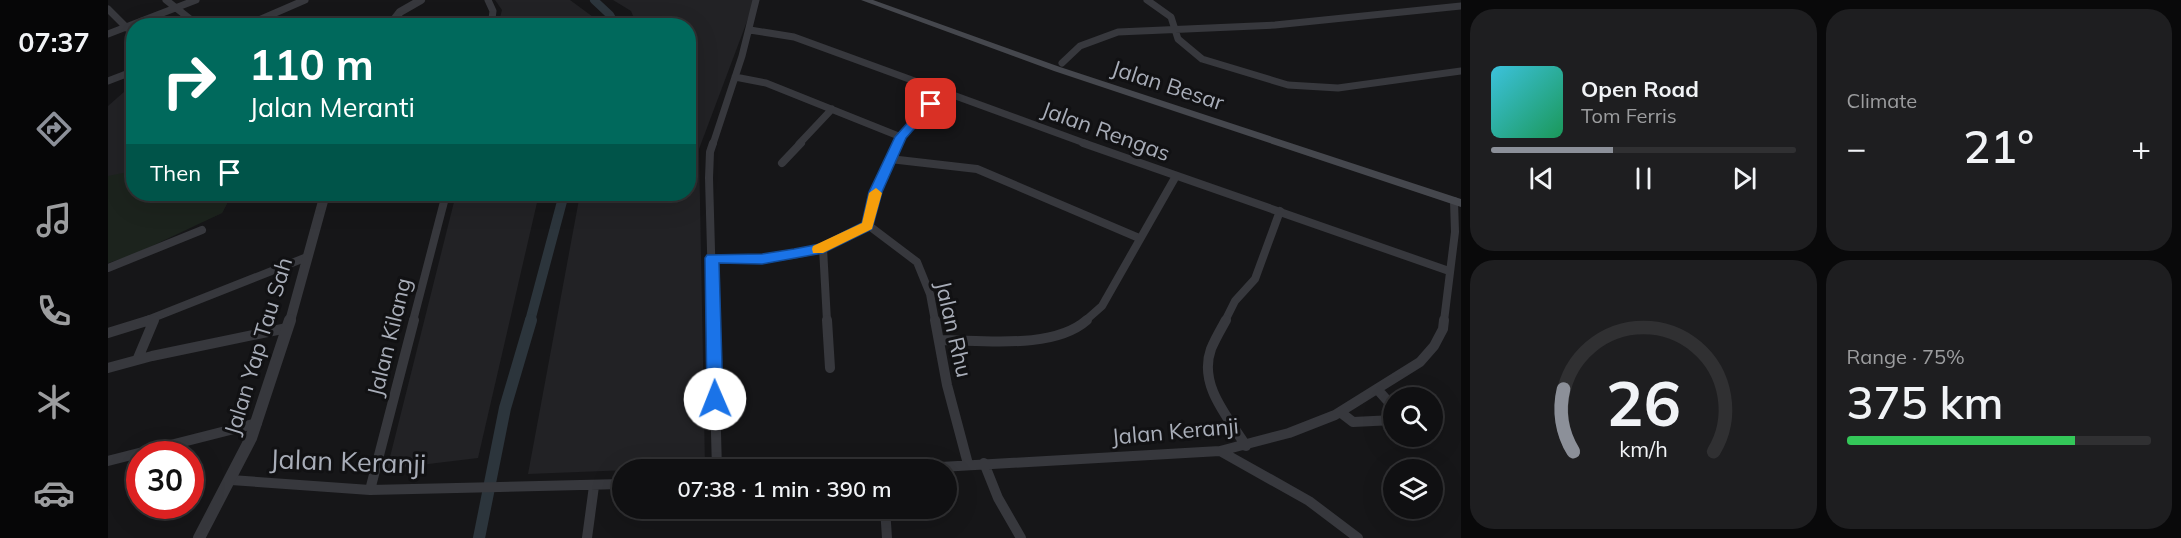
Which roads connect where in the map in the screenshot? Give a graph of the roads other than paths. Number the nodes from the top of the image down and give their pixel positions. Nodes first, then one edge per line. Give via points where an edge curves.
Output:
1 (166, 0) edge
2 (196, 0) edge
3 (305, 0) edge
4 (421, 0) edge
5 (488, 0) edge
6 (756, 0) edge
7 (865, 0) edge
8 (880, 0) edge
9 (1147, 0) edge
10 (1461, 6) edge
11 (175, 8) junction
12 (108, 9) edge
13 (151, 18) edge
14 (188, 18) edge
15 (263, 18) edge
16 (395, 18) edge
17 (492, 18) edge
18 (126, 27) edge
19 (126, 28) edge
20 (750, 30) junction
21 (1176, 30) junction
22 (108, 34) edge
23 (1062, 63) junction
24 (1461, 71) edge
25 (126, 74) edge
26 (735, 77) junction
27 (108, 81) edge
28 (943, 91) junction
29 (832, 109) junction
30 (901, 137) junction
31 (890, 159) junction
32 (782, 163) dead end
33 (1176, 176) junction
34 (1459, 199) edge
35 (323, 201) edge
36 (444, 201) edge
37 (1280, 211) junction
38 (868, 225) junction
39 (202, 230) dead end
40 (1139, 238) junction
41 (823, 248) junction
42 (307, 257) junction
43 (712, 258) junction
44 (108, 268) edge
45 (1449, 271) junction
46 (154, 318) junction
47 (287, 328) junction
48 (108, 333) edge
49 (940, 340) junction
50 (138, 358) junction
51 (108, 368) edge
52 (830, 368) dead end
53 (1377, 389) junction
54 (1383, 396) edge
55 (1340, 412) junction
56 (1383, 421) edge
57 (257, 423) junction
58 (1246, 446) junction
59 (1220, 451) junction
60 (717, 459) edge
61 (108, 461) edge
62 (984, 463) junction
63 (968, 464) junction
64 (957, 465) edge
65 (231, 480) junction
66 (612, 485) edge
67 (594, 486) junction
68 (370, 490) junction
69 (886, 519) edge
70 (199, 538) edge
71 (587, 538) edge
72 (887, 538) edge
73 (1021, 538) edge
74 (1358, 538) edge

1 - 11 street
2 - 11 street
3 - 15 street
4 - 16 street
5 - 17 street
6 - 20 street
7 - 34 main road, Jalan Besar via 1063,71
8 - 23 main road, Jalan Besar
9 - 21 street via 1171,17
10 - 21 street via 1275,25
11 - 13 street
11 - 14 street
12 - 18 street
19 - 22 street
20 - 26 street
20 - 28 street, Jalan Rengas via 794,37
21 - 23 street via 1118,32 1080,46
21 - 24 street via 1178,39 1202,59 1288,85 1338,88
23 - 34 main road, Jalan Besar
25 - 27 street
26 - 29 street via 766,83
26 - 43 street via 710,152
28 - 30 street
28 - 33 street, Jalan Rengas
29 - 30 street
29 - 32 street
30 - 31 street
31 - 38 street
31 - 40 street via 977,169
33 - 37 street, Jalan Rengas
33 - 40 street
34 - 45 street, Jalan Keranji
35 - 42 street, Jalan Yap Tau Sah
36 - 68 street, Jalan Kilang
37 - 45 street, Jalan Rengas
37 - 58 street via 1255,279 1235,301 1208,363 1209,385
38 - 41 street
38 - 49 street, Jalan Rhu via 917,262 930,294
39 - 44 street
40 - 49 street via 1102,306 1076,329 1036,340
41 - 43 street via 762,259
41 - 52 street
42 - 46 street
42 - 47 street, Jalan Yap Tau Sah
43 - 60 street
45 - 53 street, Jalan Keranji via 1443,329 1434,346 1420,362
46 - 48 street
46 - 50 street
47 - 50 street
47 - 57 street, Jalan Yap Tau Sah
49 - 63 street, Jalan Rhu via 947,385
50 - 51 street
53 - 54 street
53 - 55 street, Jalan Keranji
55 - 56 street via 1353,422
55 - 58 street, Jalan Keranji
57 - 61 street
57 - 65 street, Jalan Yap Tau Sah
58 - 59 street, Jalan Keranji
59 - 62 street, Jalan Keranji
59 - 74 street via 1322,509
62 - 63 street, Jalan Keranji
62 - 73 street
63 - 64 street, Jalan Keranji
65 - 68 street, Jalan Keranji
65 - 70 street, Jalan Yap Tau Sah
66 - 67 street
67 - 68 street, Jalan Keranji
67 - 71 street
69 - 72 street

